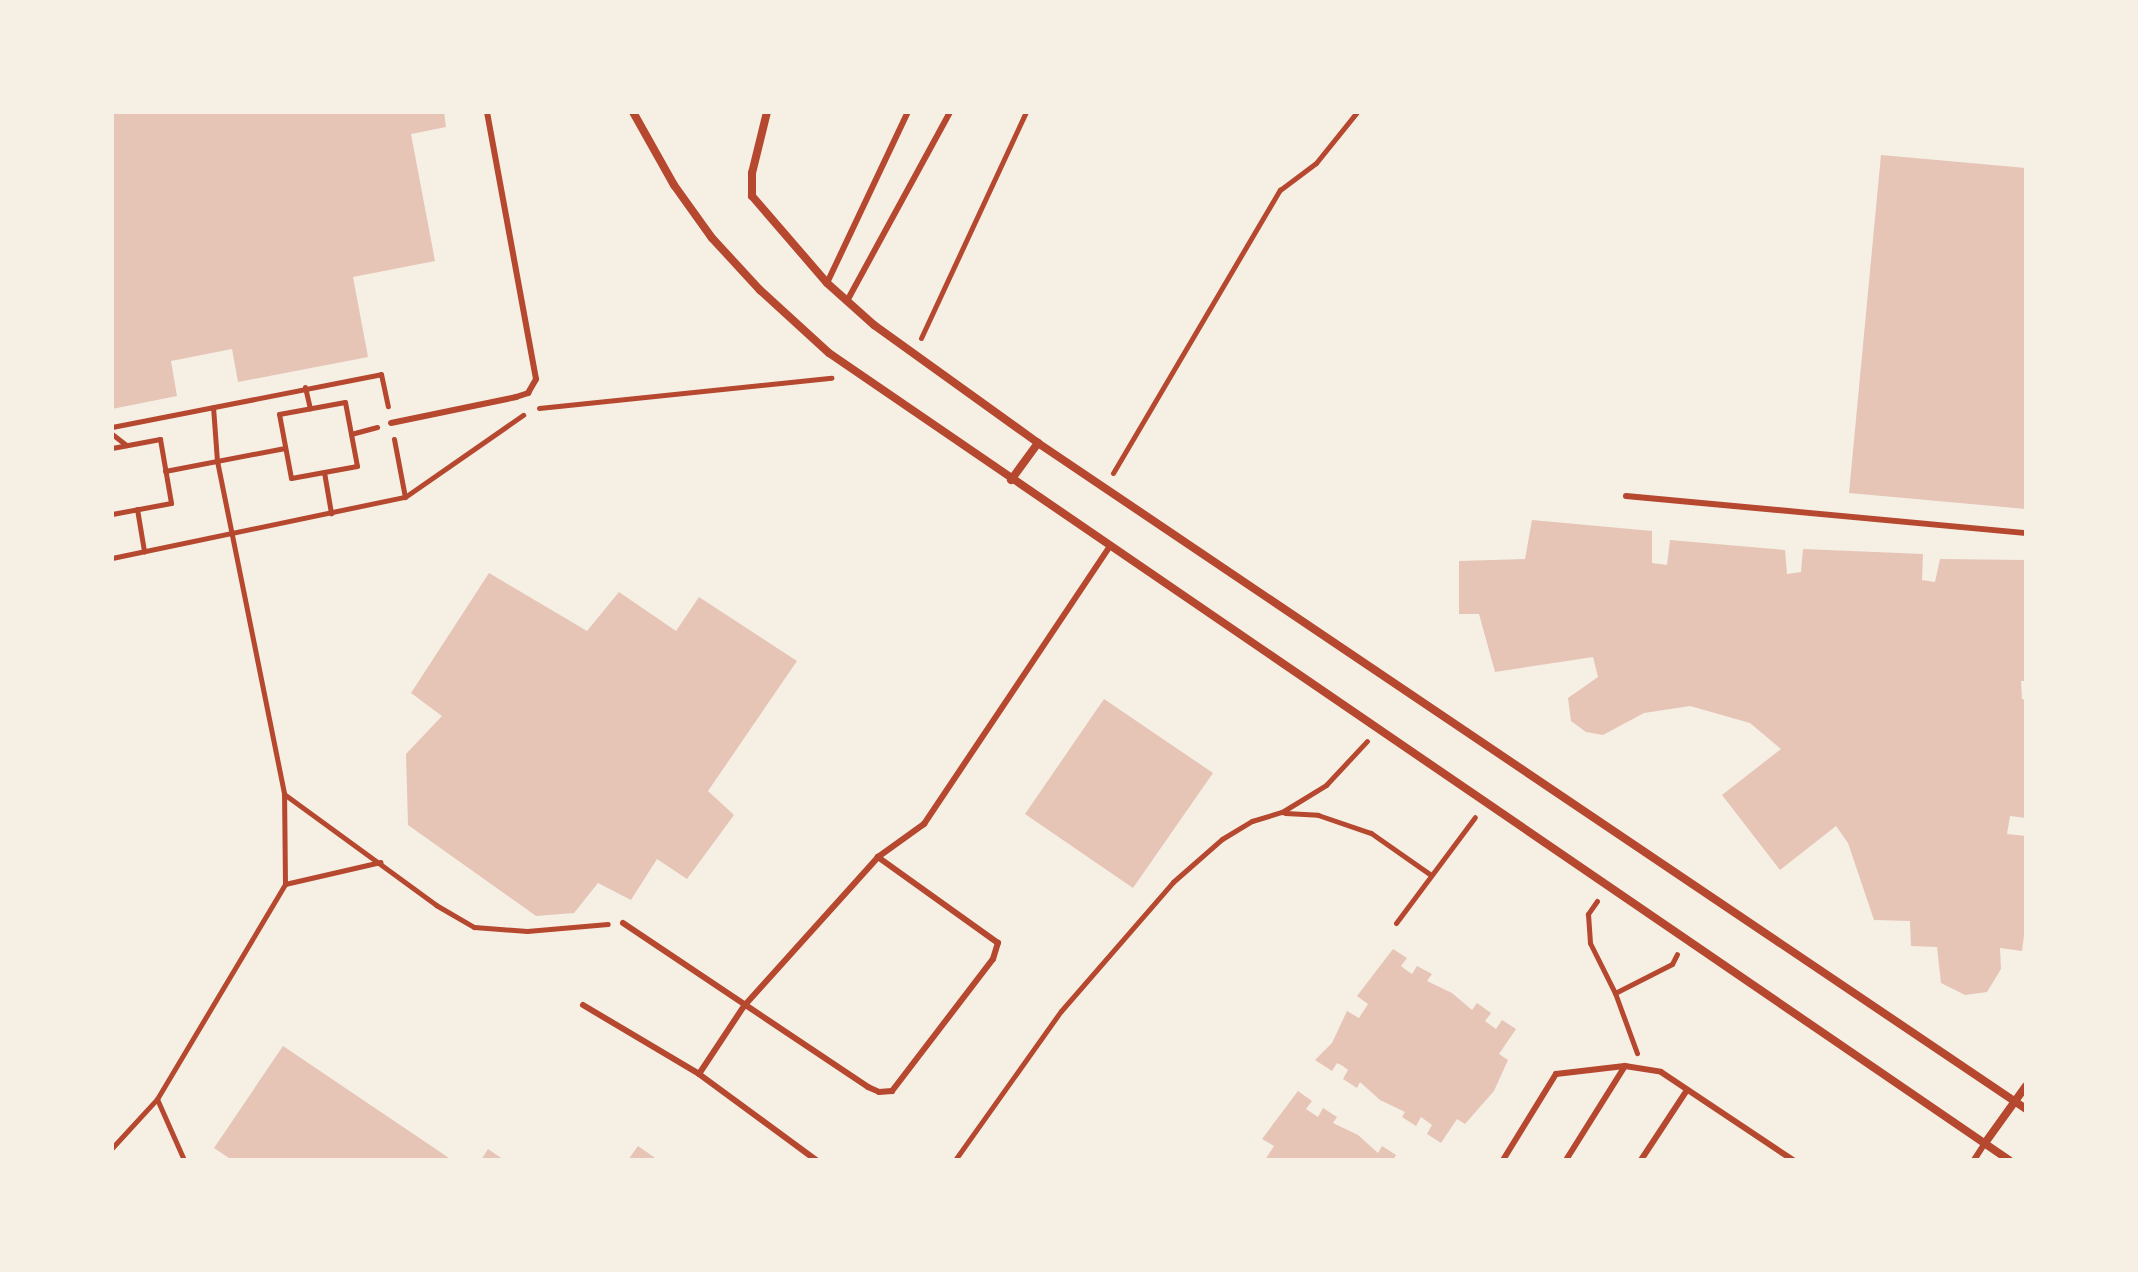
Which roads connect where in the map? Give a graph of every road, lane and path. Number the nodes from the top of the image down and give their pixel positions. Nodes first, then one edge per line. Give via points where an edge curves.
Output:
1 (487, 112) edge
2 (633, 112) edge
3 (767, 112) edge
4 (908, 112) edge
5 (950, 112) edge
6 (1026, 112) edge
7 (1357, 112) edge
8 (827, 283) junction
9 (847, 301) junction
10 (914, 353) junction
11 (864, 374) junction
12 (305, 387) junction
13 (213, 407) junction
14 (310, 408) junction
15 (391, 423) junction
16 (112, 427) edge
17 (112, 434) edge
18 (351, 434) junction
19 (1038, 443) junction
20 (126, 445) junction
21 (112, 448) edge
22 (285, 448) junction
23 (217, 461) junction
24 (165, 471) junction
25 (324, 472) junction
26 (1011, 480) junction
27 (1104, 487) junction
28 (1626, 496) dead end
29 (405, 497) junction
30 (137, 509) junction
31 (331, 513) junction
32 (112, 514) edge
33 (233, 533) junction
34 (2026, 533) edge
35 (1110, 546) junction
36 (144, 551) junction
37 (112, 558) edge
38 (1378, 729) junction
39 (284, 793) junction
40 (1485, 803) junction
41 (1282, 812) junction
42 (878, 857) junction
43 (381, 861) junction
44 (1431, 875) junction
45 (285, 884) junction
46 (1607, 887) junction
47 (623, 923) joint
48 (1396, 923) dead end
49 (1686, 940) junction
50 (1615, 993) junction
51 (583, 1005) dead end
52 (744, 1006) junction
53 (1625, 1066) junction
54 (1643, 1068) junction
55 (699, 1074) junction
56 (2026, 1086) edge
57 (1687, 1090) junction
58 (157, 1099) junction
59 (2015, 1102) junction
60 (2026, 1109) edge
61 (1985, 1143) junction
62 (112, 1148) edge
63 (184, 1160) edge
64 (816, 1160) edge
65 (955, 1160) edge
66 (1503, 1160) edge
67 (1566, 1160) edge
68 (1641, 1160) edge
69 (1793, 1160) edge
70 (1974, 1160) edge
71 (2009, 1160) edge

1 - 15 lane via 536,379 528,393 516,397
2 - 11 street via 674,185 712,238 829,353
3 - 8 street via 752,173 752,196
4 - 8 lane
5 - 9 lane
6 - 10 path
7 - 27 path via 1316,163 1280,190
8 - 9 street
9 - 10 street
10 - 19 street
11 - 26 street
11 - 29 path via 533,408
12 - 13 path
12 - 14 path
12 - 15 path via 381,374
13 - 16 path
13 - 23 path
14 - 18 path via 345,402
14 - 22 path via 279,414
15 - 18 path
15 - 29 path
17 - 20 path
18 - 25 path via 357,466
19 - 26 street
19 - 27 street
20 - 21 path
20 - 24 path via 160,439
22 - 23 path
22 - 25 path via 291,478
23 - 24 path
23 - 33 path
24 - 30 path via 171,503
25 - 31 path
26 - 35 street
27 - 59 street
28 - 34 lane
29 - 31 path
30 - 32 path
30 - 36 path
31 - 33 path
33 - 36 path
33 - 39 path
35 - 38 street
35 - 42 lane via 924,824
36 - 37 path
38 - 40 street
38 - 41 path via 1326,785
39 - 43 path
39 - 45 path
40 - 44 path
40 - 46 street
41 - 44 path via 1318,815 1371,833
41 - 65 path via 1252,821 1222,839 1173,882 1061,1011
42 - 52 lane
42 - 52 lane via 998,943 993,959 892,1091 868,1087
43 - 45 path
43 - 47 path via 436,905 474,927 527,931
44 - 48 path
45 - 58 path
46 - 49 street
46 - 50 path via 1588,914 1586,927 1595,960
47 - 52 lane
49 - 50 path via 1672,964
49 - 61 street
50 - 54 path
51 - 55 lane
52 - 55 lane
53 - 54 lane
53 - 66 lane via 1556,1074
53 - 67 lane
54 - 57 lane via 1661,1072
55 - 64 lane
56 - 59 street
57 - 68 lane
57 - 69 lane
58 - 62 path
58 - 63 path
59 - 60 street
59 - 61 street
61 - 70 lane
61 - 71 street

